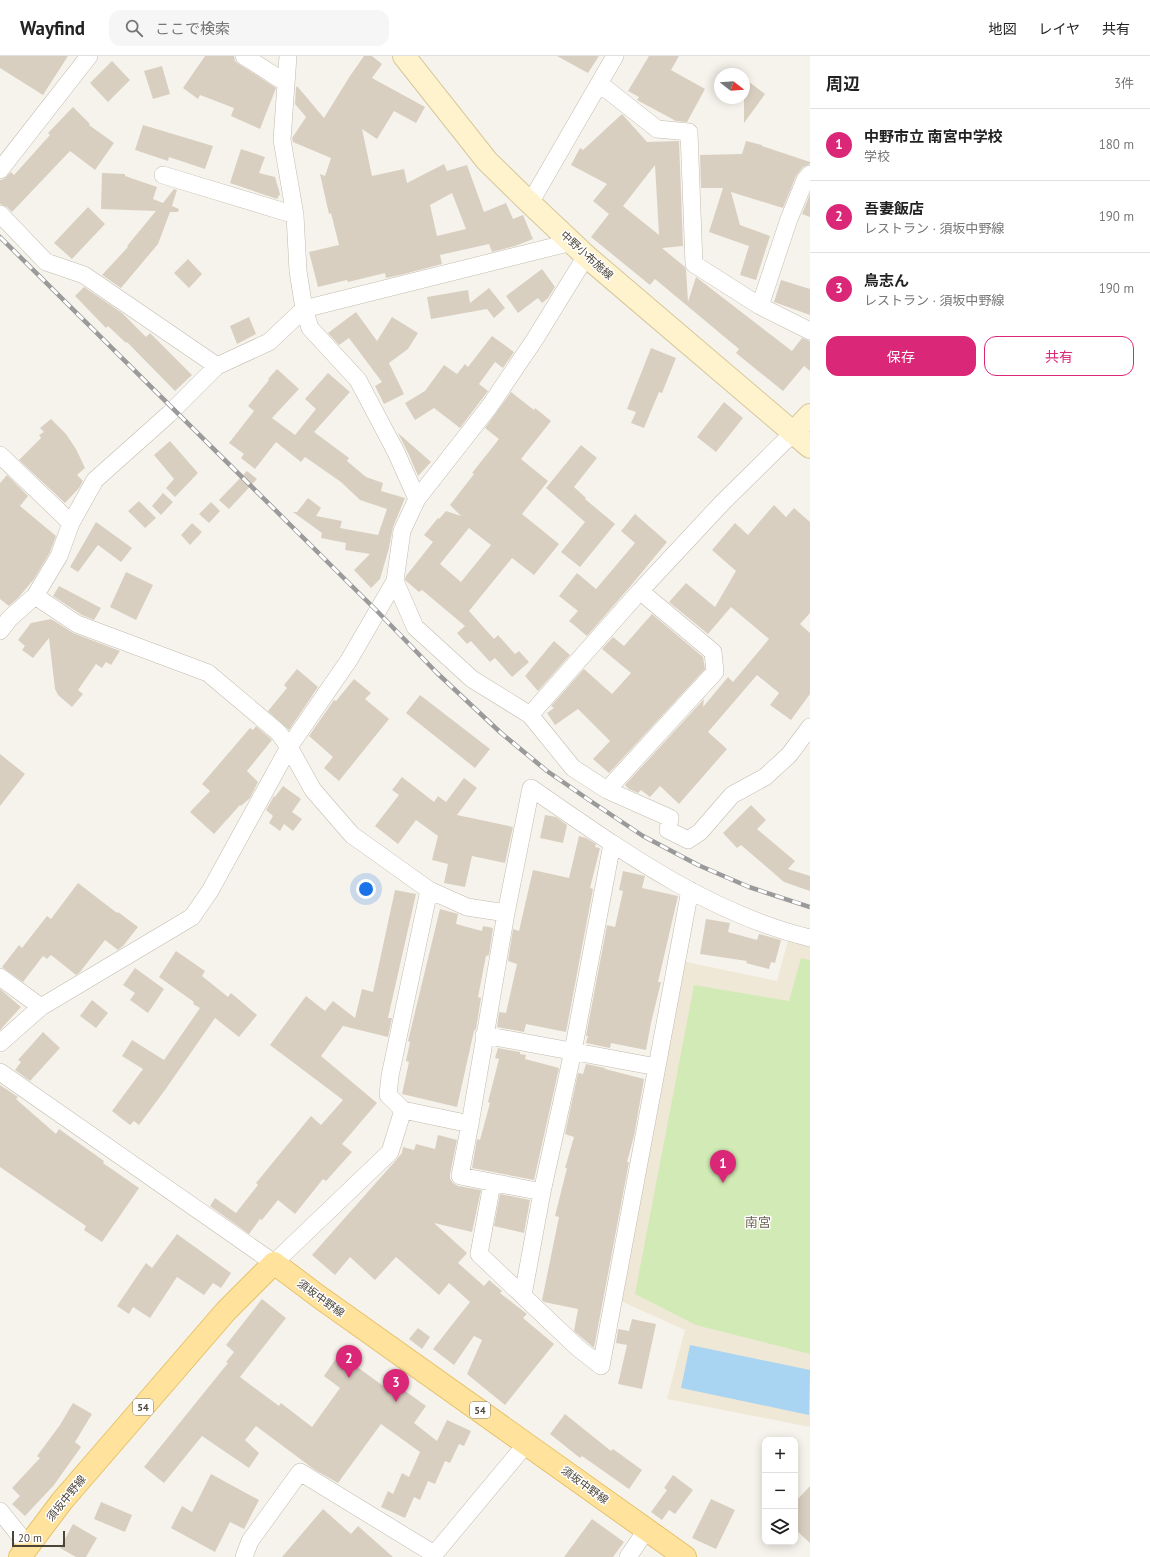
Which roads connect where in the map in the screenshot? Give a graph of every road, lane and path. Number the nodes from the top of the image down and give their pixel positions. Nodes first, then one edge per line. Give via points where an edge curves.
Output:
1 (89, 56) edge
2 (244, 56) edge
3 (288, 56) edge
4 (404, 56) edge
5 (615, 56) edge
6 (286, 83) junction
7 (600, 84) junction
8 (0, 170) edge
9 (810, 174) edge
10 (163, 175) dead end
11 (530, 203) junction
12 (0, 214) edge
13 (295, 215) junction
14 (579, 249) junction
15 (760, 306) junction
16 (304, 308) junction
17 (810, 331) edge
18 (217, 366) junction
19 (810, 415) edge
20 (793, 433) junction
21 (810, 447) edge
22 (0, 455) edge
23 (417, 499) junction
24 (71, 523) junction
25 (395, 581) junction
26 (640, 591) junction
27 (35, 596) junction
28 (0, 631) edge
29 (530, 715) junction
30 (810, 727) edge
31 (289, 747) junction
32 (607, 790) junction
33 (612, 844) junction
34 (429, 890) junction
35 (690, 890) junction
36 (506, 912) junction
37 (810, 938) edge
38 (0, 977) edge
39 (41, 1007) junction
40 (484, 1035) junction
41 (0, 1043) edge
42 (573, 1051) junction
43 (657, 1067) junction
44 (0, 1072) edge
45 (403, 1110) junction
46 (470, 1124) junction
47 (492, 1184) junction
48 (542, 1192) junction
49 (274, 1263) junction
50 (523, 1295) junction
51 (527, 1443) junction
52 (0, 1510) edge
53 (647, 1529) junction
54 (24, 1551) edge
55 (433, 1556) edge
56 (244, 1557) edge
57 (628, 1557) edge
58 (685, 1557) edge

1 - 8 street
2 - 6 street
3 - 6 street
4 - 11 main road, 中野小布施線 via 487,161
5 - 7 street
6 - 13 street via 282,140
7 - 11 street
7 - 15 street via 657,129 689,132 694,264
9 - 15 street via 789,219
10 - 13 street
11 - 14 main road, 中野小布施線
12 - 18 street via 46,262 84,275
13 - 16 street via 298,271
14 - 16 street
14 - 20 main road, 中野小布施線
14 - 23 street via 534,339 489,407
15 - 17 street
16 - 18 street via 269,342
16 - 23 street via 310,328 358,380 396,452
18 - 24 street via 169,414 96,480
19 - 20 main road
20 - 21 main road, 中野小布施線
20 - 26 street via 723,502
22 - 24 street
23 - 25 street via 402,532
24 - 27 street via 59,556
25 - 29 street via 415,627 472,679
25 - 31 street via 349,660
26 - 29 street
26 - 32 street via 712,652 715,672
27 - 28 street via 10,618
27 - 31 street via 77,624 208,673 278,732
29 - 32 street via 572,768
30 - 32 street via 789,755 765,777 732,795 700,832 688,840 668,830 670,818
31 - 34 street via 312,790 352,835
31 - 39 street via 210,892 192,917
33 - 35 street
33 - 36 street via 531,788
33 - 42 street
34 - 36 street via 467,907
34 - 45 street via 390,1076 388,1095
35 - 37 street via 732,911
35 - 43 street
36 - 40 street
38 - 39 street
39 - 41 street
40 - 42 street
40 - 46 street
42 - 43 street
42 - 48 street
43 - 50 street via 601,1366 578,1348
44 - 49 street
45 - 46 street
45 - 49 street via 390,1152
46 - 47 street via 460,1176
47 - 48 street
47 - 50 street via 479,1254
48 - 50 street
49 - 51 main road, 須坂中野線 / 54
49 - 54 main road, 須坂中野線 / 54 via 226,1311 62,1501
51 - 53 main road, 須坂中野線 / 54
51 - 55 street
52 - 54 street
53 - 57 street
53 - 58 main road, 須坂中野線 / 54
55 - 56 street via 300,1472 250,1541

